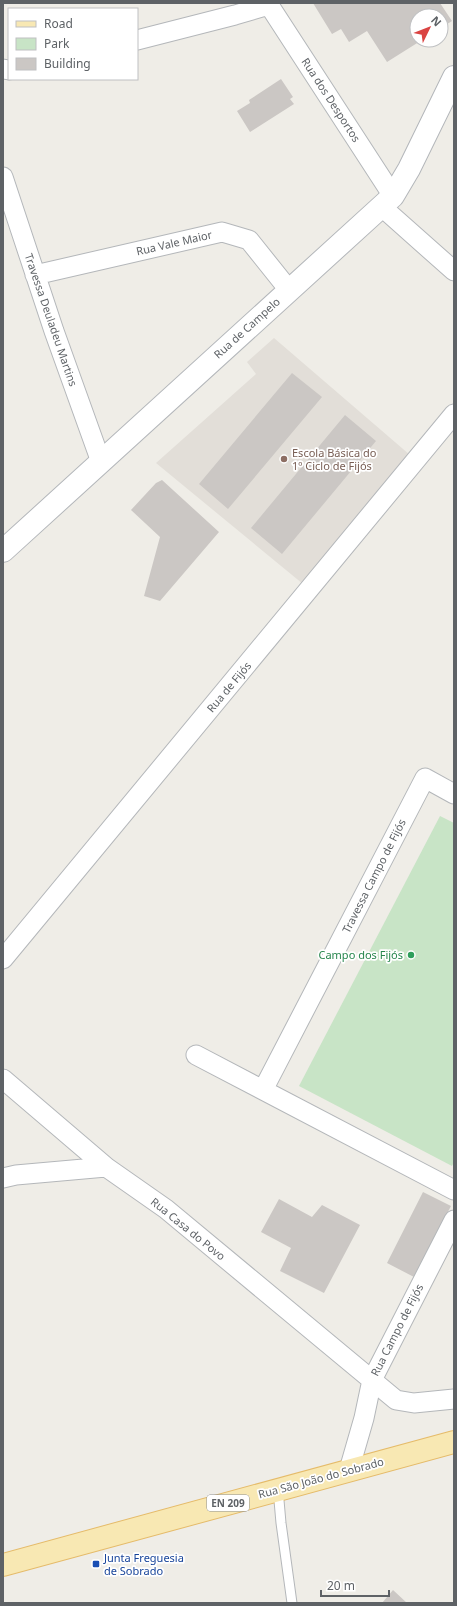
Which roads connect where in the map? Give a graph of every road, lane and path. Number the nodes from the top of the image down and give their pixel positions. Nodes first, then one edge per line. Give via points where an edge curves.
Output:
1 (269, 4) edge
2 (138, 40) edge
3 (454, 77) edge
4 (3, 177) edge
5 (387, 201) junction
6 (454, 271) edge
7 (35, 275) junction
8 (289, 290) junction
9 (454, 414) edge
10 (101, 462) junction
11 (3, 551) edge
12 (454, 794) edge
13 (3, 959) edge
14 (196, 1055) dead end
15 (3, 1079) edge
16 (263, 1090) junction
17 (106, 1167) junction
18 (3, 1178) edge
19 (454, 1190) edge
20 (454, 1220) edge
21 (372, 1380) junction
22 (454, 1399) edge
23 (454, 1442) edge
24 (349, 1470) junction
25 (278, 1489) junction
26 (3, 1564) edge
27 (292, 1603) edge

1 - 2 street
1 - 5 street, Rua dos Desportos
3 - 5 main road, Rua de Campelo via 409,170
4 - 7 street, Travessa Deuladeu Martins
5 - 6 street, Rua dos Desportos
5 - 8 main road, Rua de Campelo
7 - 8 street, Rua Vale Maior via 222,232 249,240
7 - 10 street, Travessa Deuladeu Martins
8 - 10 main road, Rua de Campelo
9 - 13 street, Rua de Fijós
10 - 11 main road, Rua de Campelo
12 - 16 street, Travessa Campo de Fijós via 425,778
14 - 16 street
15 - 17 street, Rua Casa do Povo
16 - 19 street
17 - 18 street
17 - 21 street, Rua Casa do Povo via 166,1209
20 - 21 street, Rua Campo de Fijós
21 - 22 street, Rua Casa do Povo via 396,1400 414,1403
21 - 24 street, Rua Campo de Fijós
23 - 24 main road, Rua São João do Sobrado / EN 209
24 - 25 main road, Rua São João do Sobrado / EN 209
25 - 26 main road, Rua São João do Sobrado / EN 209
25 - 27 lane

